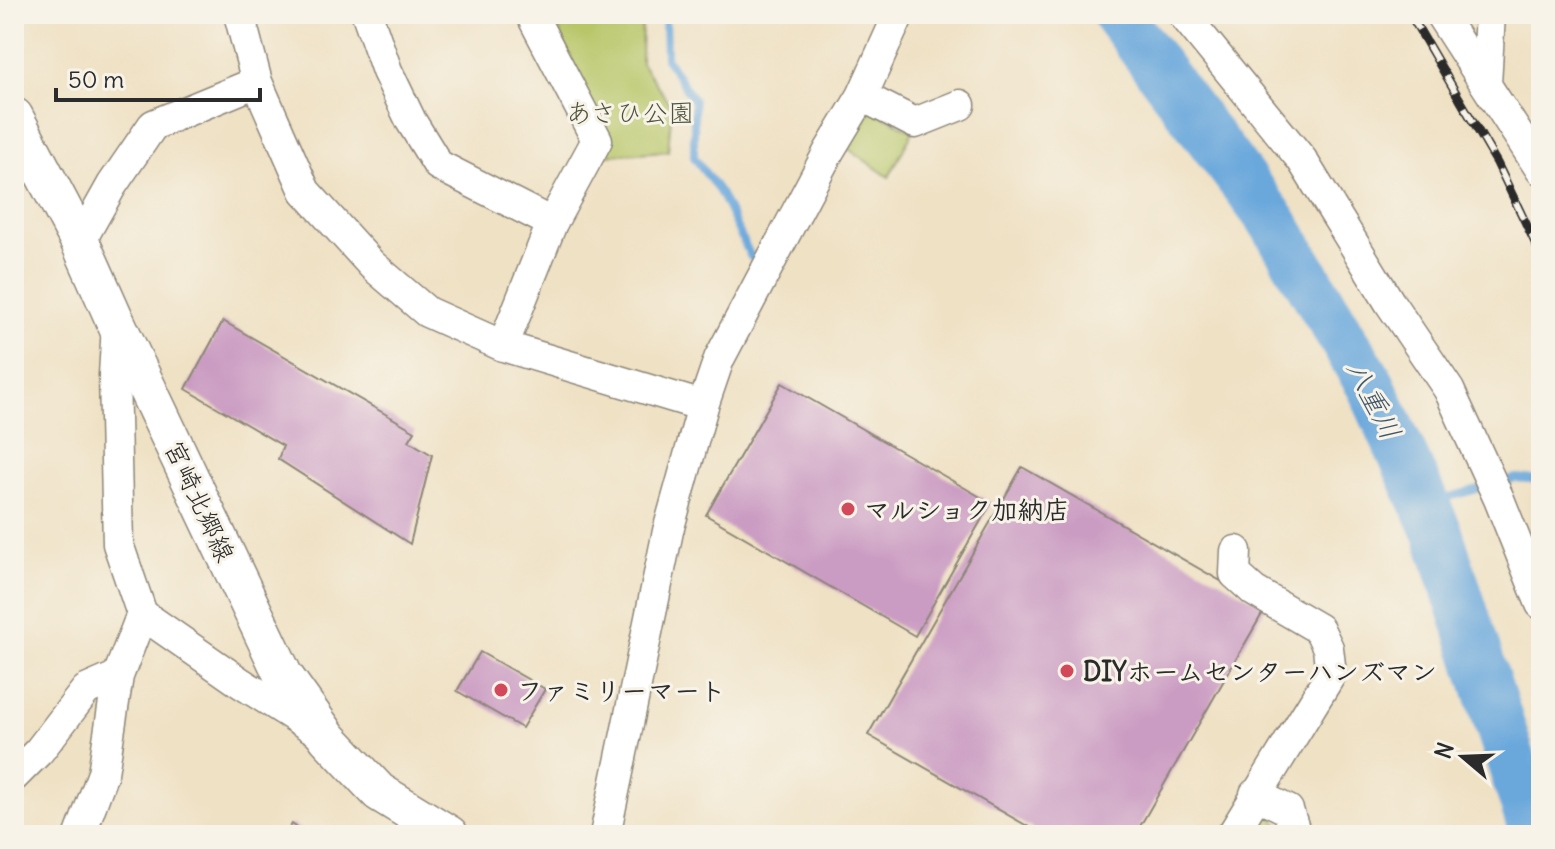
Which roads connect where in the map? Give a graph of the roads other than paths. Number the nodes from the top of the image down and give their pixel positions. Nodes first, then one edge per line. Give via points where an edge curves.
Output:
1 (239, 14) edge
2 (367, 14) edge
3 (899, 14) edge
4 (1183, 14) edge
5 (1440, 14) edge
6 (1490, 14) edge
7 (534, 15) edge
8 (257, 82) junction
9 (1486, 84) junction
10 (862, 96) junction
11 (960, 105) dead end
12 (14, 117) edge
13 (1539, 163) edge
14 (552, 223) junction
15 (80, 242) junction
16 (117, 325) junction
17 (503, 346) junction
18 (703, 406) junction
19 (1236, 551) dead end
20 (1541, 604) edge
21 (142, 614) junction
22 (118, 676) junction
23 (328, 738) junction
24 (14, 776) edge
25 (1255, 794) junction
26 (80, 835) edge
27 (449, 835) edge
28 (605, 835) edge
29 (1232, 835) edge
30 (1296, 835) edge

1 - 8 street
2 - 14 street via 387,71 438,165
3 - 10 street
4 - 20 street via 1302,160 1449,390
5 - 9 street
6 - 9 street
7 - 14 street via 597,140
8 - 15 street via 153,125
8 - 17 street via 305,191 372,265 427,312
9 - 13 street
10 - 11 street via 915,123
10 - 18 street via 719,359
12 - 15 main road, 宮崎北郷線
14 - 17 street
15 - 16 main road, 宮崎北郷線
16 - 21 street via 118,544
16 - 23 main road, 宮崎北郷線 via 283,675
17 - 18 street
18 - 28 street via 668,531
19 - 25 street via 1235,574 1319,629 1331,674
21 - 22 street
21 - 23 street
22 - 24 street via 86,690
22 - 26 street via 103,773
23 - 27 main road, 宮崎北郷線 via 379,792
25 - 29 street
25 - 30 street via 1288,810

